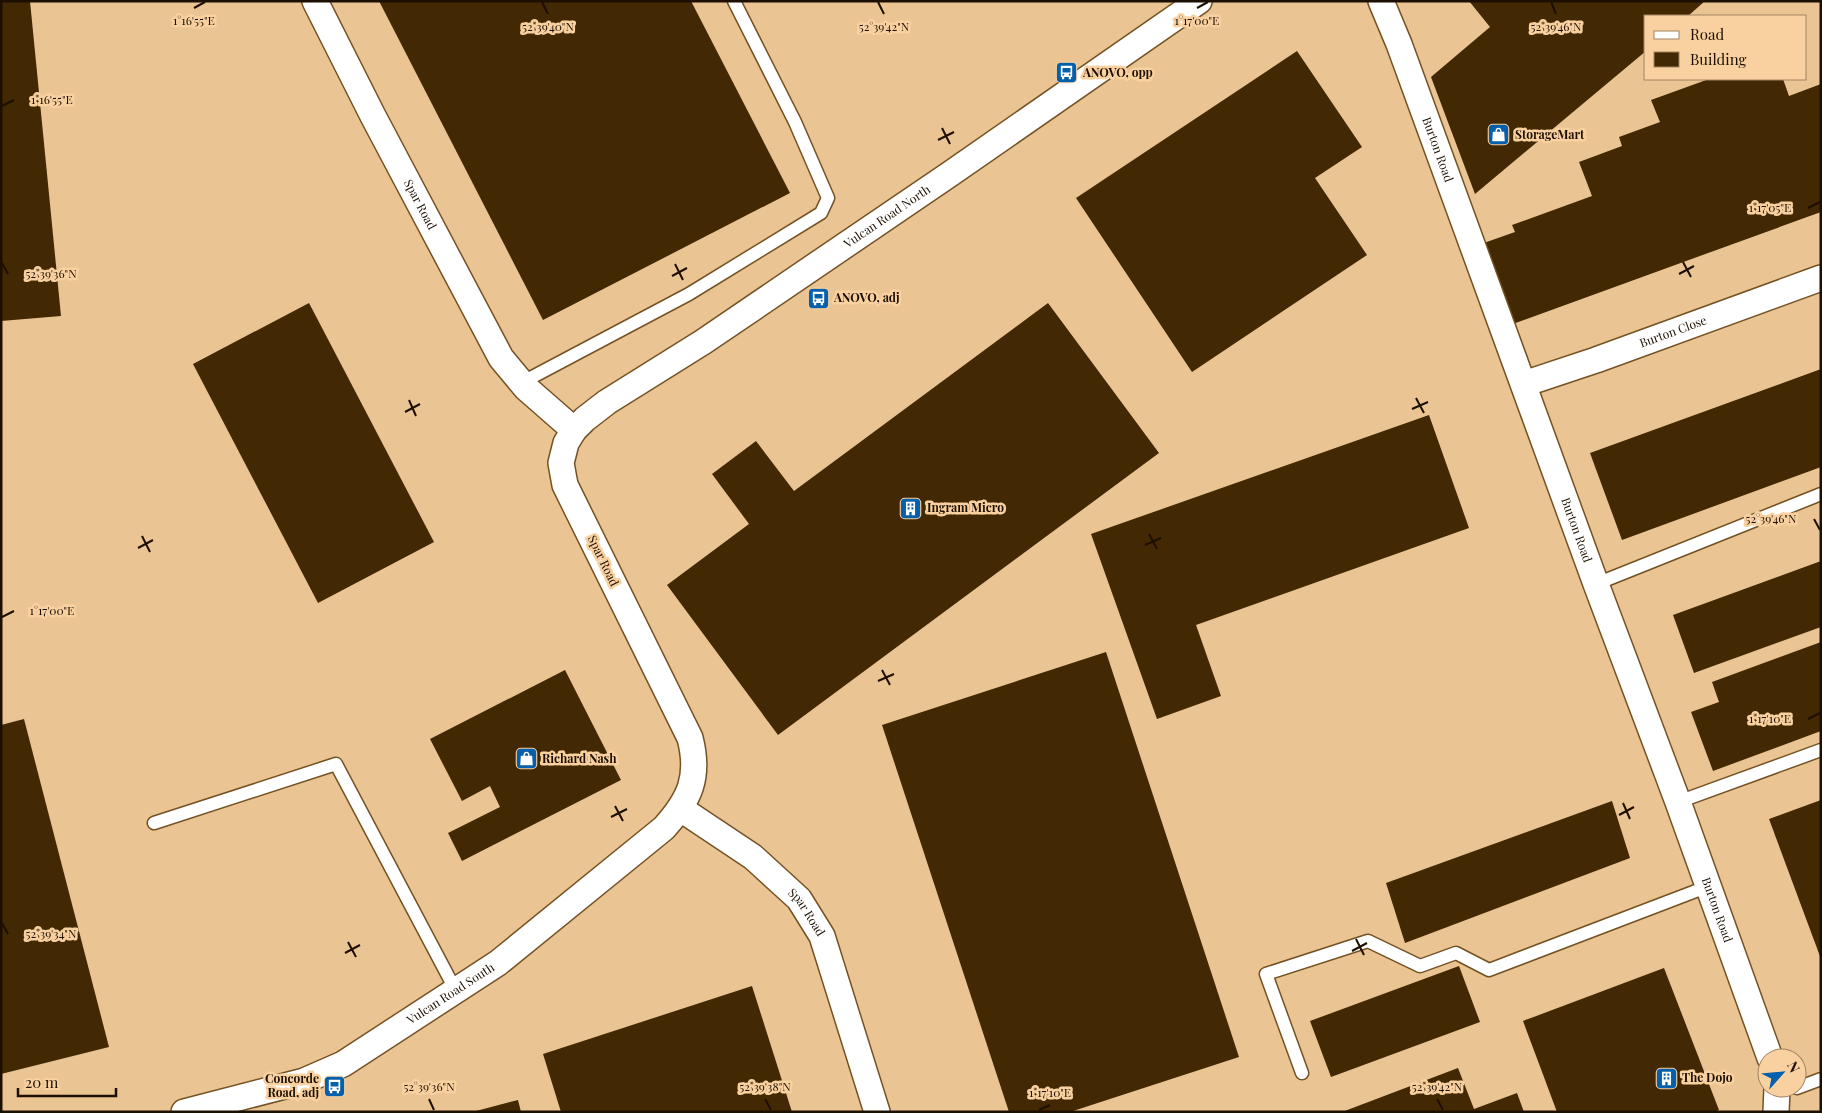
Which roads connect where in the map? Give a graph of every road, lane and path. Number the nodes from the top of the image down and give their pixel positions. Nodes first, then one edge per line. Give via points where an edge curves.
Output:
1 (315, 1) edge
2 (734, 1) edge
3 (1199, 1) edge
4 (1381, 1) edge
5 (1821, 278) edge
6 (521, 383) junction
7 (1524, 384) junction
8 (574, 430) junction
9 (1821, 494) edge
10 (1596, 584) junction
11 (1821, 750) edge
12 (1678, 802) junction
13 (681, 809) junction
14 (154, 823) dead end
15 (1709, 886) junction
16 (456, 990) junction
17 (1766, 1048) edge
18 (1302, 1073) dead end
19 (1821, 1079) edge
20 (1807, 1085) edge
21 (184, 1112) edge
22 (877, 1112) edge

1 - 6 street, Spar Road via 501,358
2 - 6 lane via 795,122 828,198 821,213 696,290
3 - 8 street, Vulcan Road North via 703,342 607,402
4 - 7 street, Burton Road
5 - 7 street, Burton Close
6 - 8 street, Spar Road
7 - 10 street, Burton Road
8 - 13 street, Spar Road via 566,443 561,463 565,485 690,738 695,756 693,781
9 - 10 lane
10 - 12 street, Burton Road
11 - 12 lane
12 - 15 street, Burton Road
13 - 16 street, Vulcan Road South via 664,828 505,958
13 - 22 street, Spar Road via 753,857 799,899 822,936
14 - 16 lane via 336,764
15 - 17 street, Burton Road
15 - 18 lane via 1488,970 1456,953 1420,966 1368,941 1266,974
16 - 21 street, Vulcan Road South via 343,1064 304,1081
19 - 20 lane

